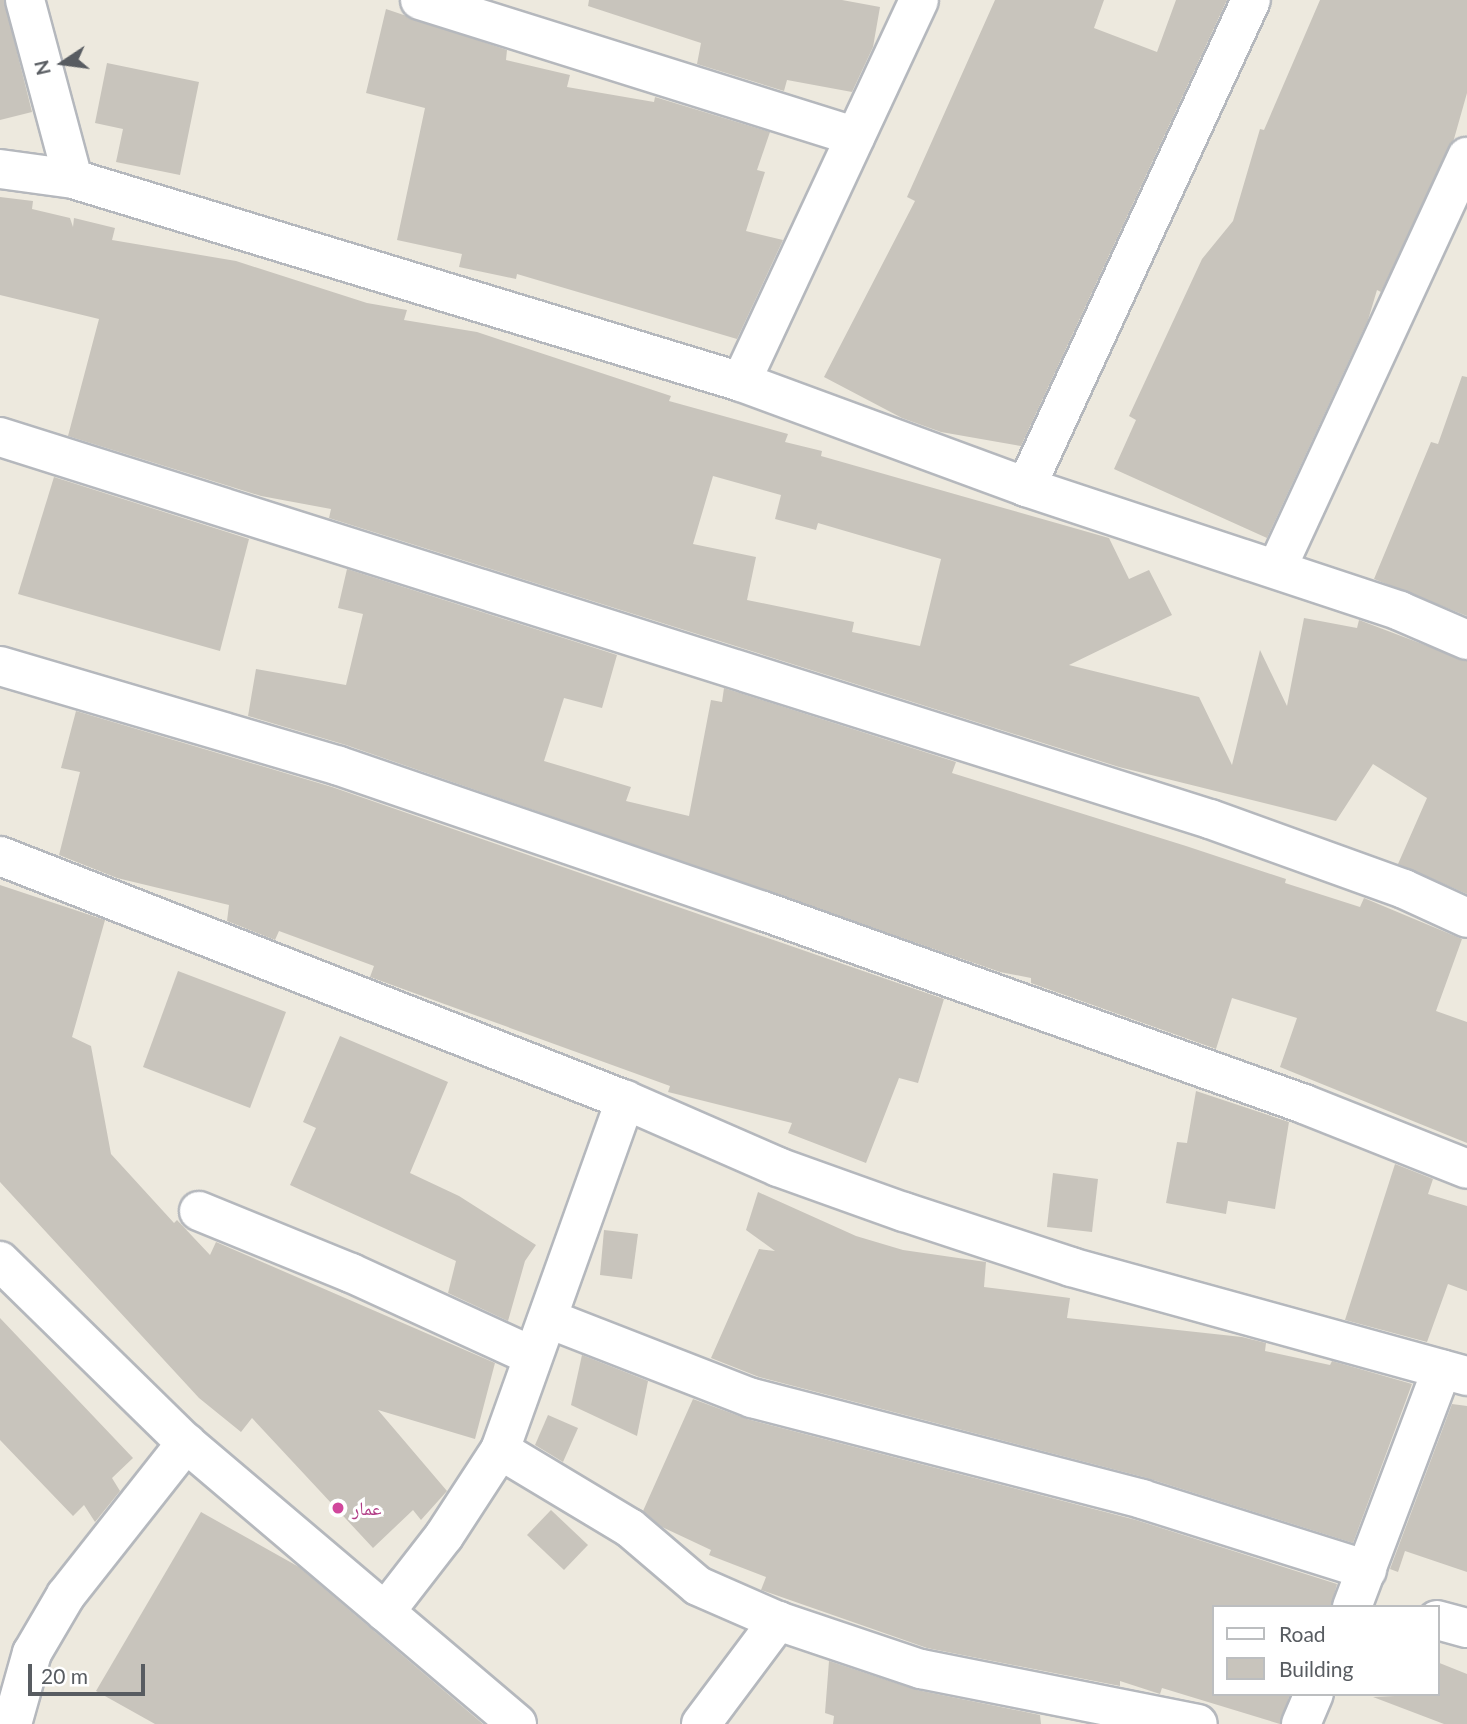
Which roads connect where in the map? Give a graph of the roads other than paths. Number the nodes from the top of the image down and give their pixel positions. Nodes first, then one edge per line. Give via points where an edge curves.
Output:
1 (25, 0) edge
2 (420, 0) edge
3 (919, 0) edge
4 (1251, 0) edge
5 (855, 136) junction
6 (1467, 157) edge
7 (0, 169) edge
8 (73, 179) junction
9 (741, 382) junction
10 (0, 437) edge
11 (1026, 487) junction
12 (1277, 568) junction
13 (1467, 640) edge
14 (0, 666) edge
15 (0, 856) edge
16 (1467, 918) edge
17 (625, 1100) junction
18 (1467, 1169) edge
19 (199, 1211) dead end
20 (0, 1261) edge
21 (550, 1319) junction
22 (532, 1356) junction
23 (1455, 1372) edge
24 (186, 1443) junction
25 (500, 1450) junction
26 (1364, 1596) edge
27 (385, 1612) junction
28 (778, 1621) junction
29 (1439, 1621) edge
30 (1467, 1628) edge
31 (1313, 1696) edge
32 (12, 1724) edge
33 (517, 1724) edge
34 (701, 1724) edge
35 (1198, 1724) edge
36 (1300, 1724) edge

1 - 8 street
2 - 5 street
3 - 5 street
4 - 11 street
5 - 9 street
6 - 12 street
7 - 8 street
8 - 9 street
9 - 11 street
10 - 16 street via 1210,819 1379,879
11 - 12 street
12 - 13 street
14 - 18 street via 339,766 763,911 1304,1104
15 - 17 street
17 - 21 street
17 - 23 street via 778,1167 1071,1267
19 - 22 street via 351,1273
20 - 24 street
21 - 22 street
21 - 26 street via 752,1398 1142,1500
22 - 25 street
23 - 26 street
24 - 27 street
24 - 32 street via 66,1595 32,1653
25 - 27 street via 444,1536
25 - 28 street via 630,1528 698,1586
27 - 33 street
28 - 34 street
28 - 35 street via 921,1669
29 - 30 street
31 - 36 street

